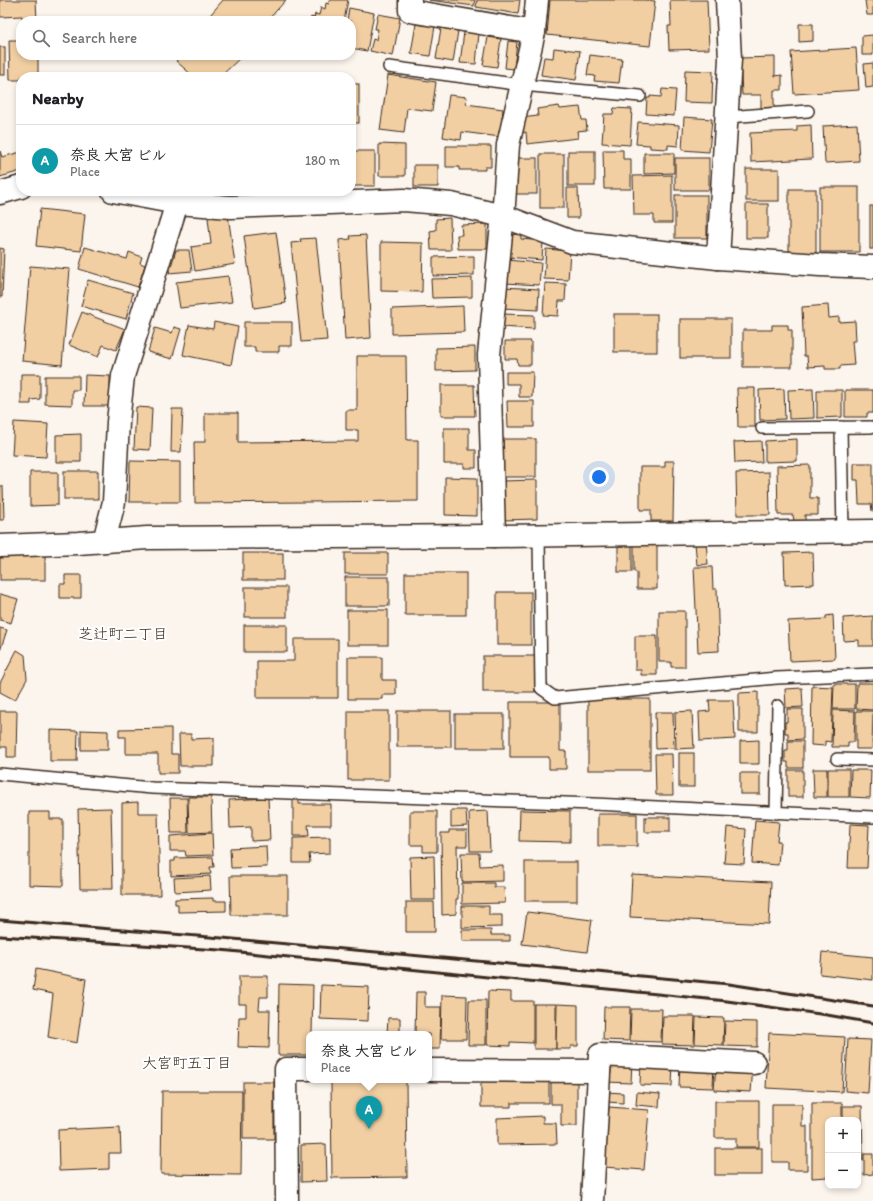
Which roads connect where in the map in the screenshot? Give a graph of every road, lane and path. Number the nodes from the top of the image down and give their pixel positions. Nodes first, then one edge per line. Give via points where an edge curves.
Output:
1 (410, 0) edge
2 (537, 0) edge
3 (727, 0) edge
4 (534, 32) junction
5 (389, 67) dead end
6 (522, 85) junction
7 (640, 96) dead end
8 (808, 111) dead end
9 (726, 117) junction
10 (16, 188) edge
11 (0, 193) edge
12 (140, 196) edge
13 (177, 203) junction
14 (503, 216) junction
15 (718, 258) junction
16 (873, 267) edge
17 (841, 427) junction
18 (871, 427) dead end
19 (762, 428) dead end
20 (843, 531) junction
21 (873, 531) edge
22 (539, 535) junction
23 (494, 536) junction
24 (104, 541) junction
25 (0, 546) edge
26 (873, 674) edge
27 (778, 706) dead end
28 (837, 759) dead end
29 (873, 760) edge
30 (0, 774) edge
31 (776, 813) junction
32 (873, 817) edge
33 (754, 1063) dead end
34 (306, 1069) edge
35 (432, 1070) edge
36 (599, 1071) junction
37 (287, 1201) edge
38 (592, 1201) edge

1 - 4 street via 410,11
2 - 4 street
3 - 9 street via 730,59
4 - 6 street
5 - 6 lane
6 - 7 lane
6 - 14 street via 508,145
8 - 9 lane
9 - 15 street
10 - 11 street
12 - 13 street
13 - 14 street via 231,207 404,200 451,204
13 - 24 street via 124,376 118,422 114,502
14 - 15 street via 572,242
14 - 23 street via 489,355
15 - 16 street via 820,266
17 - 18 lane
17 - 19 lane
17 - 20 lane
20 - 21 street
20 - 22 street
22 - 23 street
22 - 26 lane via 541,688 555,698 778,678
23 - 24 street via 147,538
24 - 25 street
27 - 31 lane
28 - 29 lane
30 - 31 lane via 152,788
31 - 32 lane
33 - 36 street via 600,1055
34 - 37 street via 286,1069
35 - 36 street
36 - 38 street

